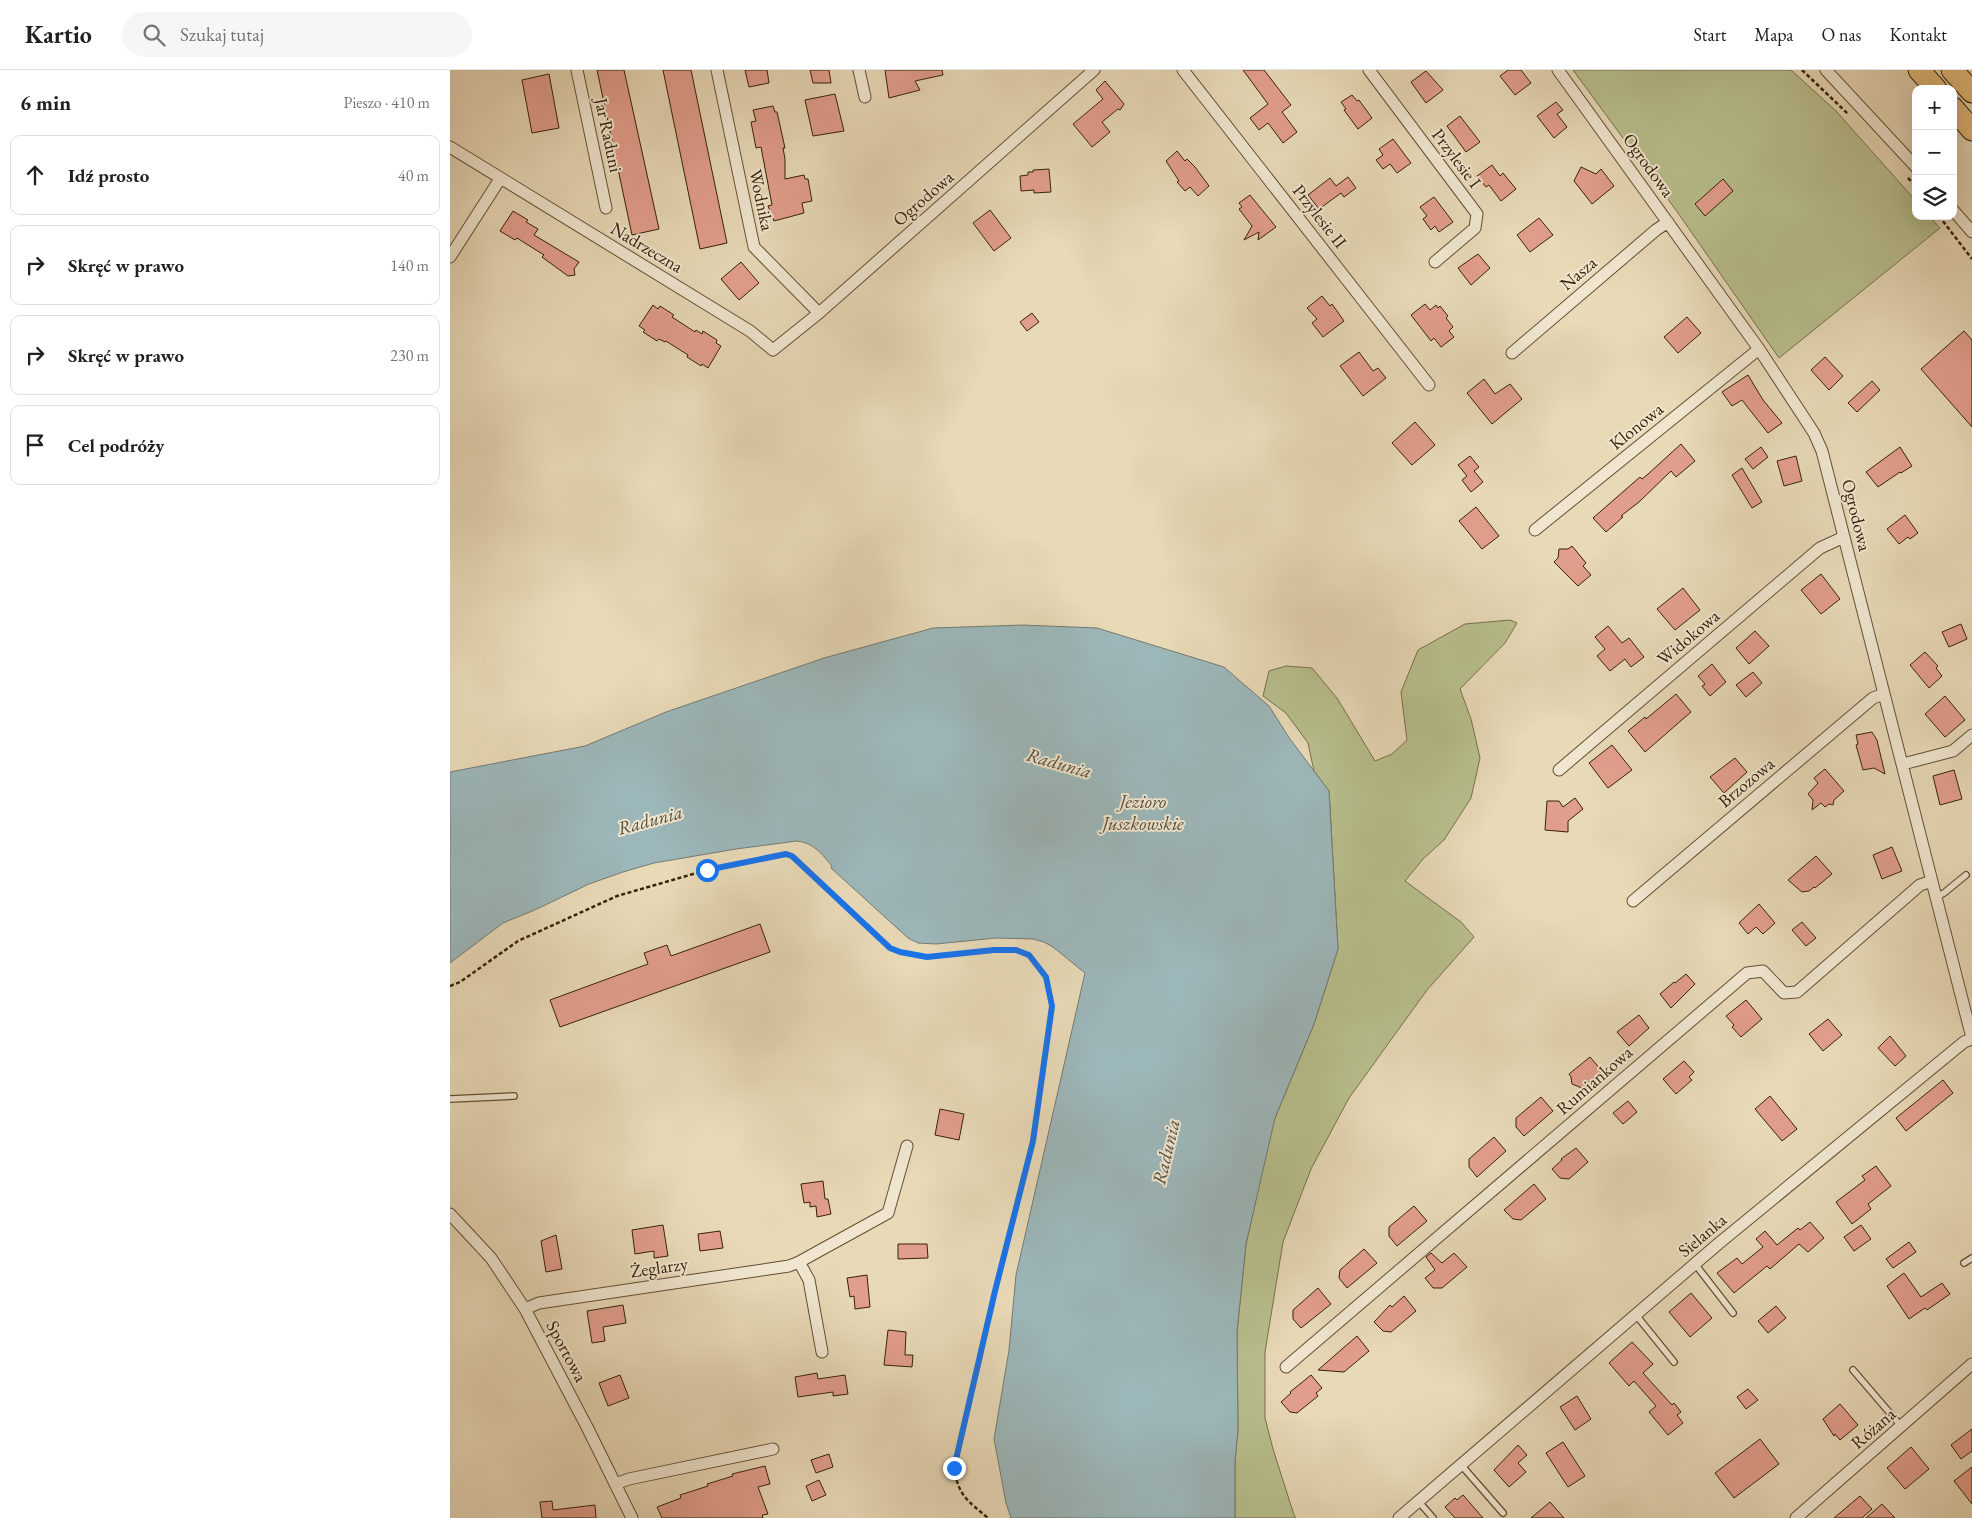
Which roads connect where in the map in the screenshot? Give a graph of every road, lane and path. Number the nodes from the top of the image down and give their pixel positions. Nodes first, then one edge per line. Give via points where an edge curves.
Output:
1 (577, 70) edge
2 (717, 70) edge
3 (859, 70) edge
4 (1094, 70) edge
5 (1183, 70) edge
6 (1369, 70) edge
7 (1558, 70) edge
8 (1802, 70) edge
9 (1826, 70) edge
10 (1919, 70) edge
11 (1952, 70) edge
12 (1932, 85) edge
13 (1972, 92) edge
14 (865, 97) dead end
15 (1957, 113) edge
16 (1851, 117) dead end
17 (1972, 130) edge
18 (450, 147) edge
19 (1912, 163) edge
20 (1903, 172) dead end
21 (500, 179) junction
22 (1912, 182) edge
23 (606, 208) dead end
24 (1957, 215) edge
25 (1942, 220) edge
26 (1668, 222) junction
27 (1972, 232) edge
28 (450, 257) edge
29 (1972, 259) edge
30 (1435, 262) dead end
31 (818, 313) junction
32 (1759, 349) junction
33 (773, 350) joint
34 (1512, 353) dead end
35 (1429, 384) dead end
36 (1535, 530) dead end
37 (1844, 537) junction
38 (1884, 694) junction
39 (1972, 735) edge
40 (1902, 764) junction
41 (1559, 770) dead end
42 (1966, 875) dead end
43 (1932, 881) junction
44 (1936, 897) junction
45 (1634, 901) dead end
46 (450, 986) edge
47 (1972, 1039) edge
48 (514, 1096) dead end
49 (450, 1099) edge
50 (907, 1146) dead end
51 (450, 1214) edge
52 (1972, 1258) edge
53 (799, 1262) junction
54 (1964, 1263) dead end
55 (1695, 1264) junction
56 (525, 1309) junction
57 (1733, 1313) dead end
58 (1636, 1315) junction
59 (822, 1352) dead end
60 (1674, 1362) dead end
61 (1972, 1364) edge
62 (1286, 1367) dead end
63 (1852, 1370) dead end
64 (1901, 1426) junction
65 (773, 1448) dead end
66 (1462, 1466) junction
67 (615, 1484) junction
68 (1419, 1502) junction
69 (1503, 1513) dead end
70 (632, 1518) edge
71 (988, 1518) edge
72 (1399, 1518) edge
73 (1433, 1518) edge
74 (1796, 1518) edge

1 - 23 street, Jar Raduni
2 - 31 street, Wodnika via 754,247
3 - 14 street
4 - 31 street, Ogrodowa
5 - 35 street, Przylesie II
6 - 30 street, Przylesie I via 1477,214 1475,228
7 - 26 street, Ogrodowa
8 - 16 path
9 - 19 street
10 - 12 highway
11 - 13 highway
15 - 17 highway
18 - 21 street, Nadrzeczna
20 - 22 path
21 - 28 street
21 - 33 street, Nadrzeczna via 750,331
24 - 27 street
25 - 29 path
26 - 32 street, Ogrodowa
26 - 34 street, Nasza
31 - 33 street, Ogrodowa
32 - 36 street, Klonowa
32 - 37 street, Ogrodowa via 1814,433 1822,451
37 - 38 street, Ogrodowa
37 - 41 street, Widokowa via 1820,548
38 - 40 street, Ogrodowa
38 - 45 street, Brzozowa via 1873,698
39 - 40 street via 1953,751
40 - 43 street, Ogrodowa
42 - 44 lane
43 - 44 street, Ogrodowa
43 - 62 street, Rumiankowa via 1920,885 1797,992 1784,993 1763,972 1747,973
44 - 47 street, Ogrodowa
46 - 71 path via 518,941 628,892 707,870 786,854 792,856 890,948 927,957 1005,949 1029,955 1046,977 1052,1006 1033,1141 954,1468 957,1486 967,1500
47 - 55 street, Sielanka via 1964,1042
48 - 49 lane
50 - 53 street, Żeglarzy via 888,1214
51 - 56 street, Sportowa via 491,1258
52 - 54 lane
53 - 56 street, Żeglarzy via 539,1303
53 - 59 street via 809,1280
55 - 57 lane
55 - 58 street, Sielanka
56 - 67 street, Sportowa
58 - 60 lane
58 - 66 street, Sielanka
61 - 64 street, Różana
63 - 64 lane
64 - 74 street, Różana
65 - 67 street
66 - 68 street, Sielanka
66 - 69 lane
67 - 70 street, Sportowa
68 - 72 street, Sielanka
68 - 73 lane

